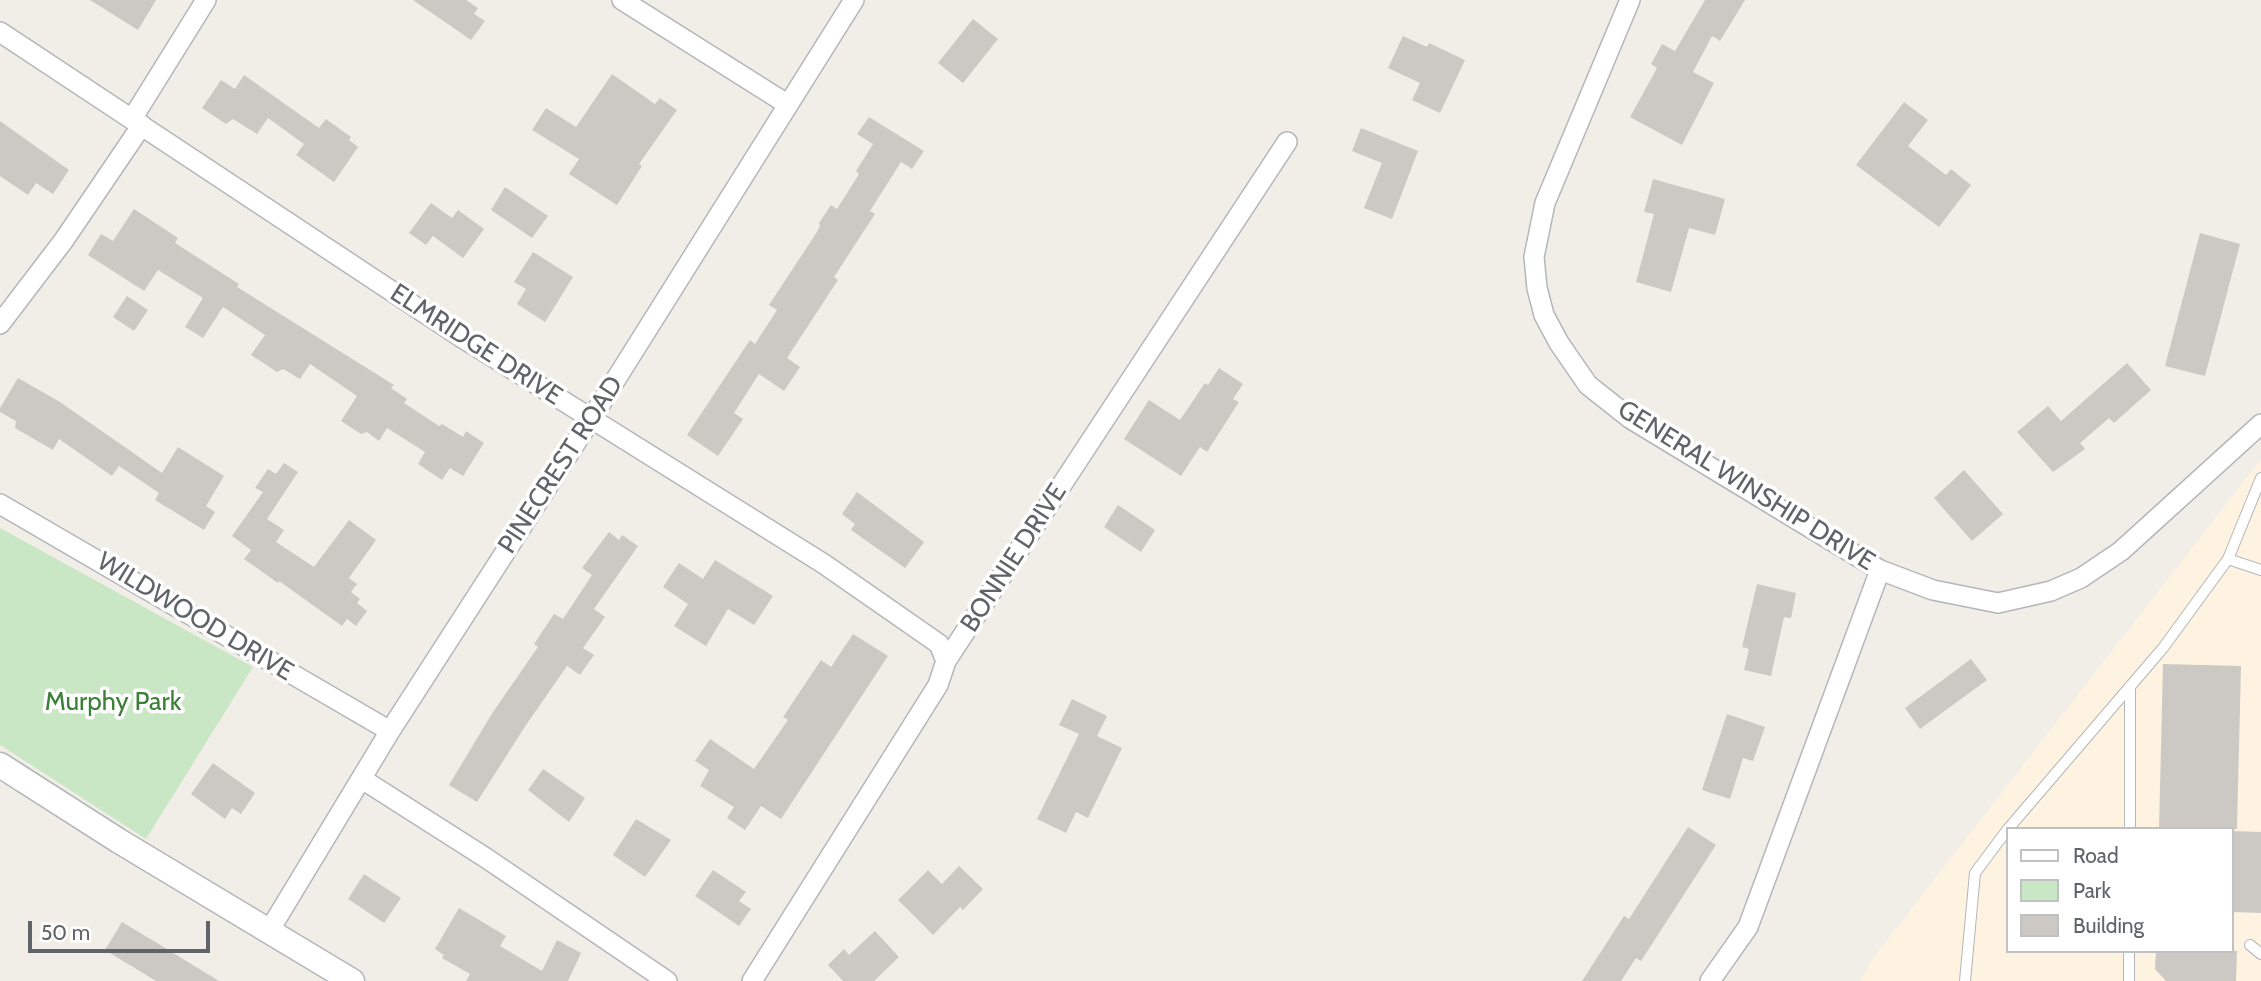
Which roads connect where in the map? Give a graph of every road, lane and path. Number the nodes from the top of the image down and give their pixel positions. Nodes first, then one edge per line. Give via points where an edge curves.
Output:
1 (206, 0) edge
2 (622, 0) edge
3 (854, 0) edge
4 (1630, 0) edge
5 (0, 32) edge
6 (787, 104) junction
7 (137, 122) junction
8 (1287, 142) dead end
9 (0, 324) edge
10 (591, 419) junction
11 (2261, 427) edge
12 (2261, 478) edge
13 (0, 503) edge
14 (2228, 559) junction
15 (1881, 570) junction
16 (2261, 570) edge
17 (946, 661) junction
18 (2130, 686) junction
19 (390, 732) junction
20 (0, 765) edge
21 (362, 779) junction
22 (2010, 827) edge
23 (2130, 827) edge
24 (2006, 832) edge
25 (270, 931) junction
26 (2249, 945) dead end
27 (2130, 953) edge
28 (2261, 954) edge
29 (352, 981) edge
30 (667, 981) edge
31 (752, 981) edge
32 (1710, 981) edge
33 (1965, 981) edge
34 (2129, 981) edge

1 - 7 street
2 - 6 street
3 - 6 street, PINECREST ROAD
4 - 15 street, GENERAL WINSHIP DRIVE via 1545,203 1534,257 1544,315 1588,385 1631,419
5 - 7 street, ELMRIDGE DRIVE
6 - 10 street, PINECREST ROAD
7 - 9 street via 64,240
7 - 10 street, ELMRIDGE DRIVE
8 - 17 street, BONNIE DRIVE
10 - 17 street, ELMRIDGE DRIVE via 824,564 939,644
10 - 19 street, PINECREST ROAD
11 - 15 street, GENERAL WINSHIP DRIVE via 2122,551 2051,591 1998,603 1933,590
12 - 14 lane
13 - 19 street, WILDWOOD DRIVE
14 - 16 lane
14 - 18 lane
15 - 32 street via 1748,927
17 - 31 street, BONNIE DRIVE via 938,685
18 - 22 lane
18 - 23 lane
19 - 21 street, PINECREST ROAD
20 - 25 street
21 - 25 street, PINECREST ROAD
21 - 30 street
24 - 33 lane via 1975,873
25 - 29 street
26 - 28 lane
27 - 34 lane

